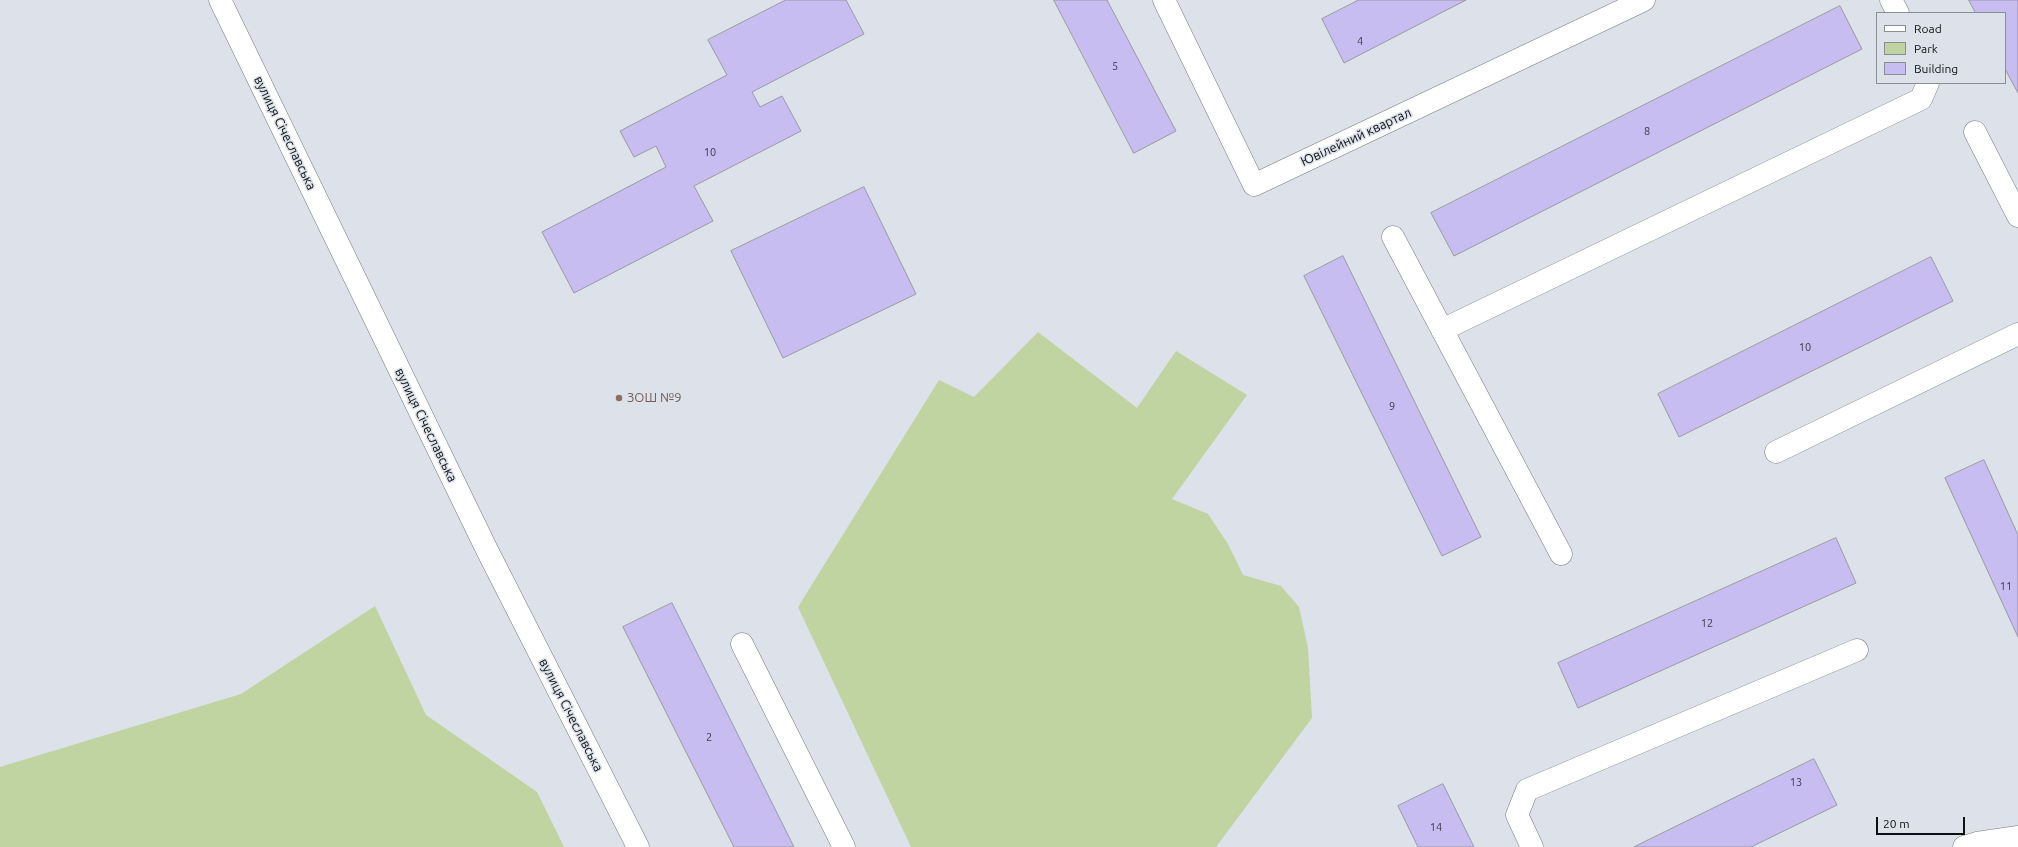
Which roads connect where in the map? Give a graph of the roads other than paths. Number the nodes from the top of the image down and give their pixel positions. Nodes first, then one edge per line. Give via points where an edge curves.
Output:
1 (220, 0) edge
2 (1164, 0) edge
3 (1644, 0) edge
4 (1891, 0) edge
5 (1897, 12) edge
6 (1928, 84) edge
7 (1975, 132) dead end
8 (2018, 216) edge
9 (1393, 237) dead end
10 (1442, 330) junction
11 (2018, 334) edge
12 (1776, 452) dead end
13 (1562, 554) dead end
14 (742, 644) dead end
15 (1857, 650) dead end
16 (2018, 837) edge
17 (638, 847) edge
18 (844, 847) edge
19 (1532, 847) edge
20 (1964, 847) edge

1 - 17 street, вулиця Січеславська via 487,550
2 - 3 street, Ювілейний квартал via 1254,185
4 - 5 street
6 - 10 street via 1921,99
7 - 8 street
9 - 10 street
10 - 13 street
11 - 12 street
14 - 18 street
15 - 19 street via 1527,790 1517,815
16 - 20 street via 1977,842

